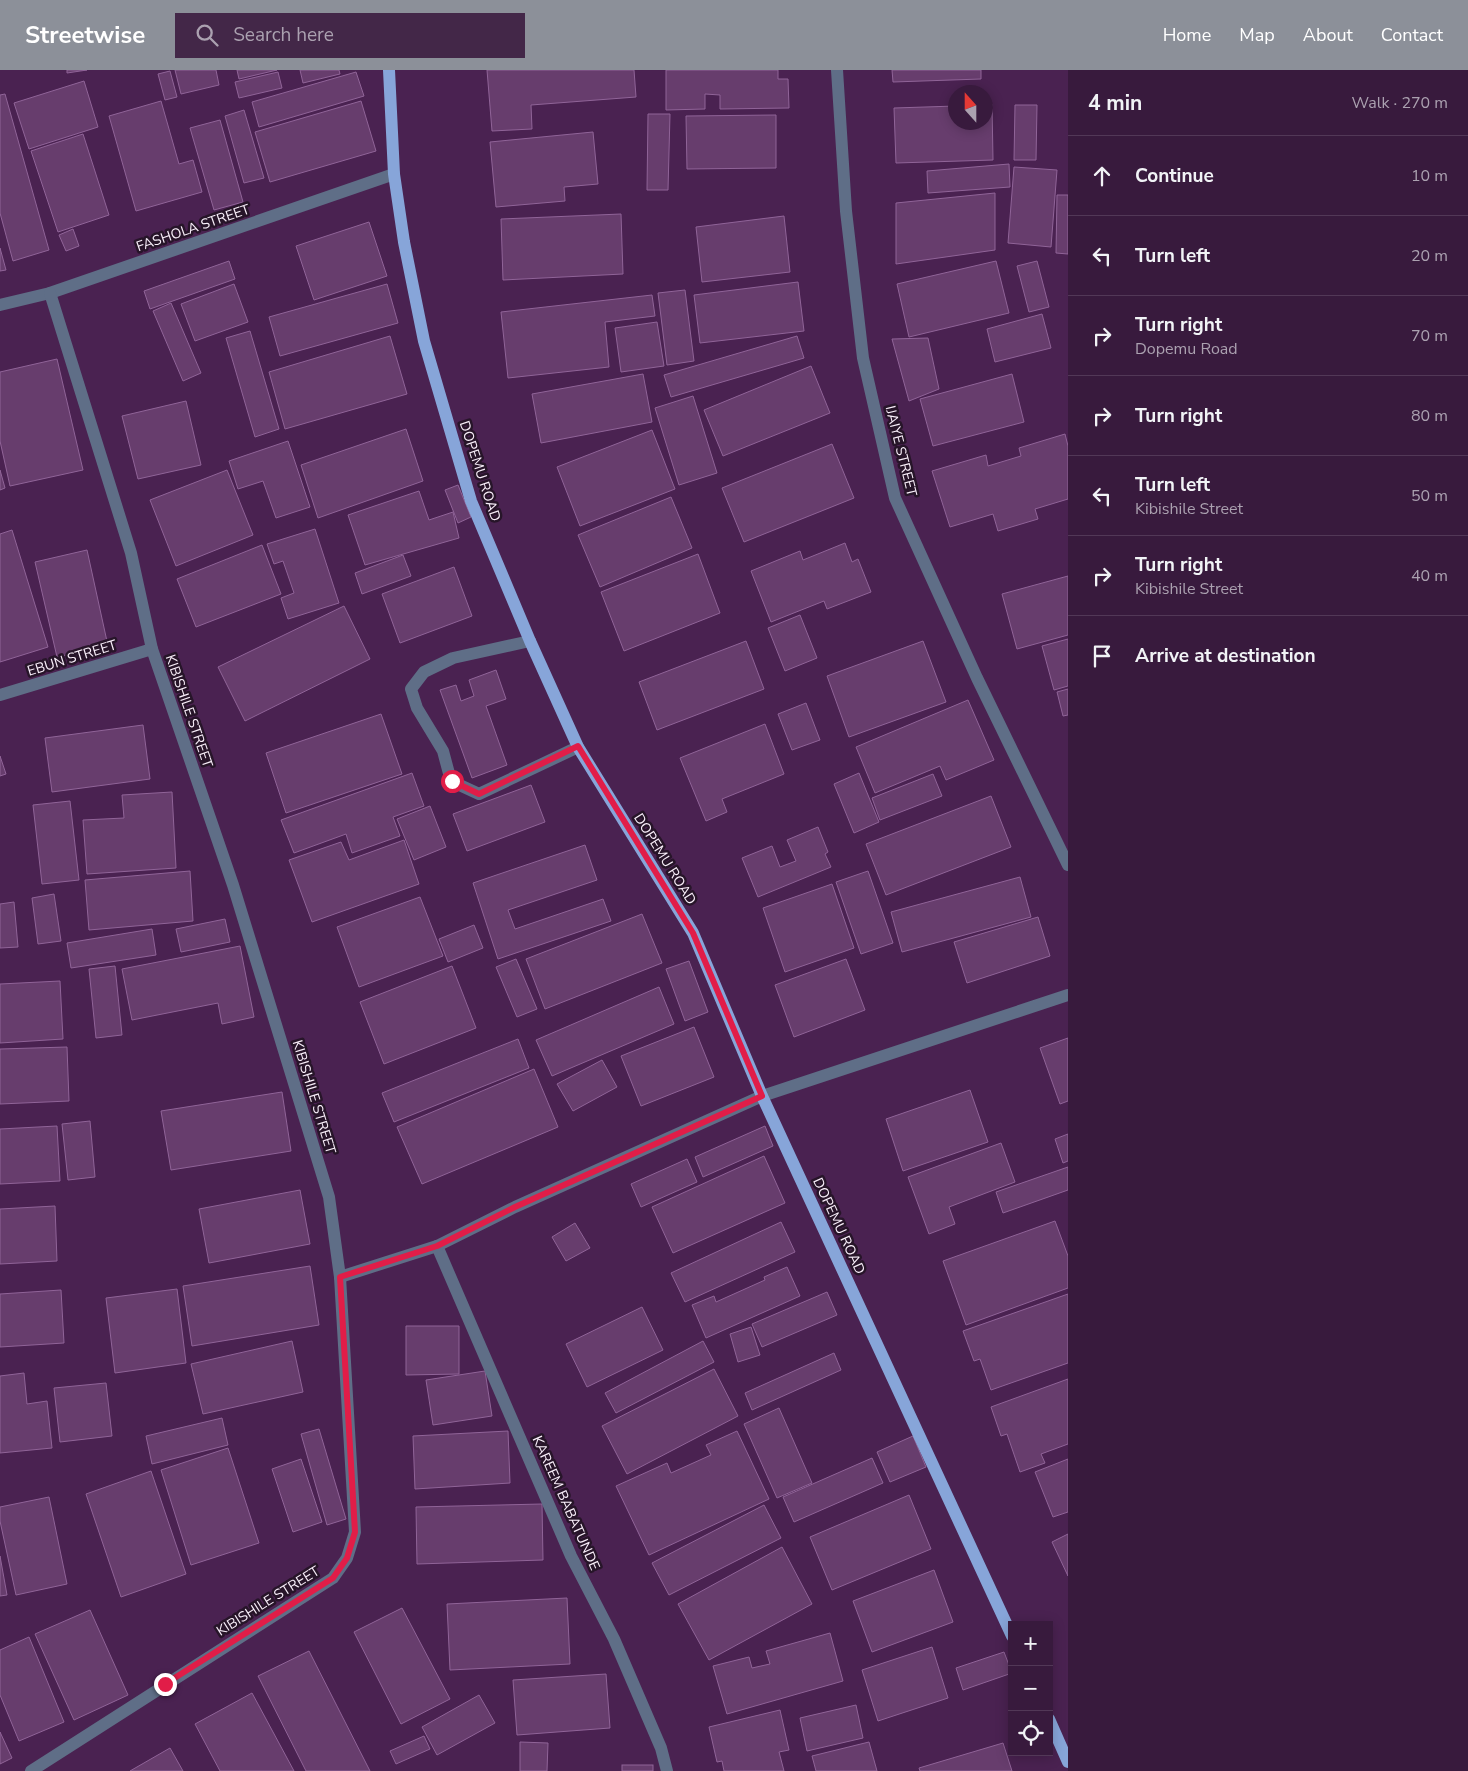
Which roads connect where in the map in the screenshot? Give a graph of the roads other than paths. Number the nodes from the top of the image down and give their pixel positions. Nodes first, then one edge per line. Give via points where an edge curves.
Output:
1 (389, 70) edge
2 (837, 70) edge
3 (394, 174) junction
4 (50, 293) junction
5 (0, 304) edge
6 (530, 641) junction
7 (152, 649) junction
8 (0, 695) edge
9 (578, 746) junction
10 (1068, 864) edge
11 (1068, 995) edge
12 (762, 1096) junction
13 (437, 1246) junction
14 (340, 1277) junction
15 (1008, 1627) edge
16 (1053, 1728) edge
17 (1068, 1762) edge
18 (31, 1771) edge
19 (667, 1771) edge

1 - 3 main road, DOPEMU ROAD
2 - 10 street, IJAIYE STREET via 846,211 862,358 895,498 977,678
3 - 4 street, FASHOLA STREET
3 - 6 main road, DOPEMU ROAD via 424,341 471,501
4 - 5 street, FASHOLA STREET
4 - 7 street, KIBISHILE STREET via 131,554
6 - 9 main road, DOPEMU ROAD
6 - 9 street via 453,658 424,672 411,689 417,708 442,751 452,781 479,794
7 - 8 street, EBUN STREET
7 - 14 street, KIBISHILE STREET via 233,885 329,1197
9 - 12 main road, DOPEMU ROAD via 693,933
11 - 12 street
12 - 13 street via 515,1207
12 - 15 main road, DOPEMU ROAD
13 - 14 street
13 - 19 street, KAREEM BABATUNDE via 571,1556 618,1648 661,1748
14 - 18 street, KIBISHILE STREET via 355,1532 347,1558 333,1578
16 - 17 main road

